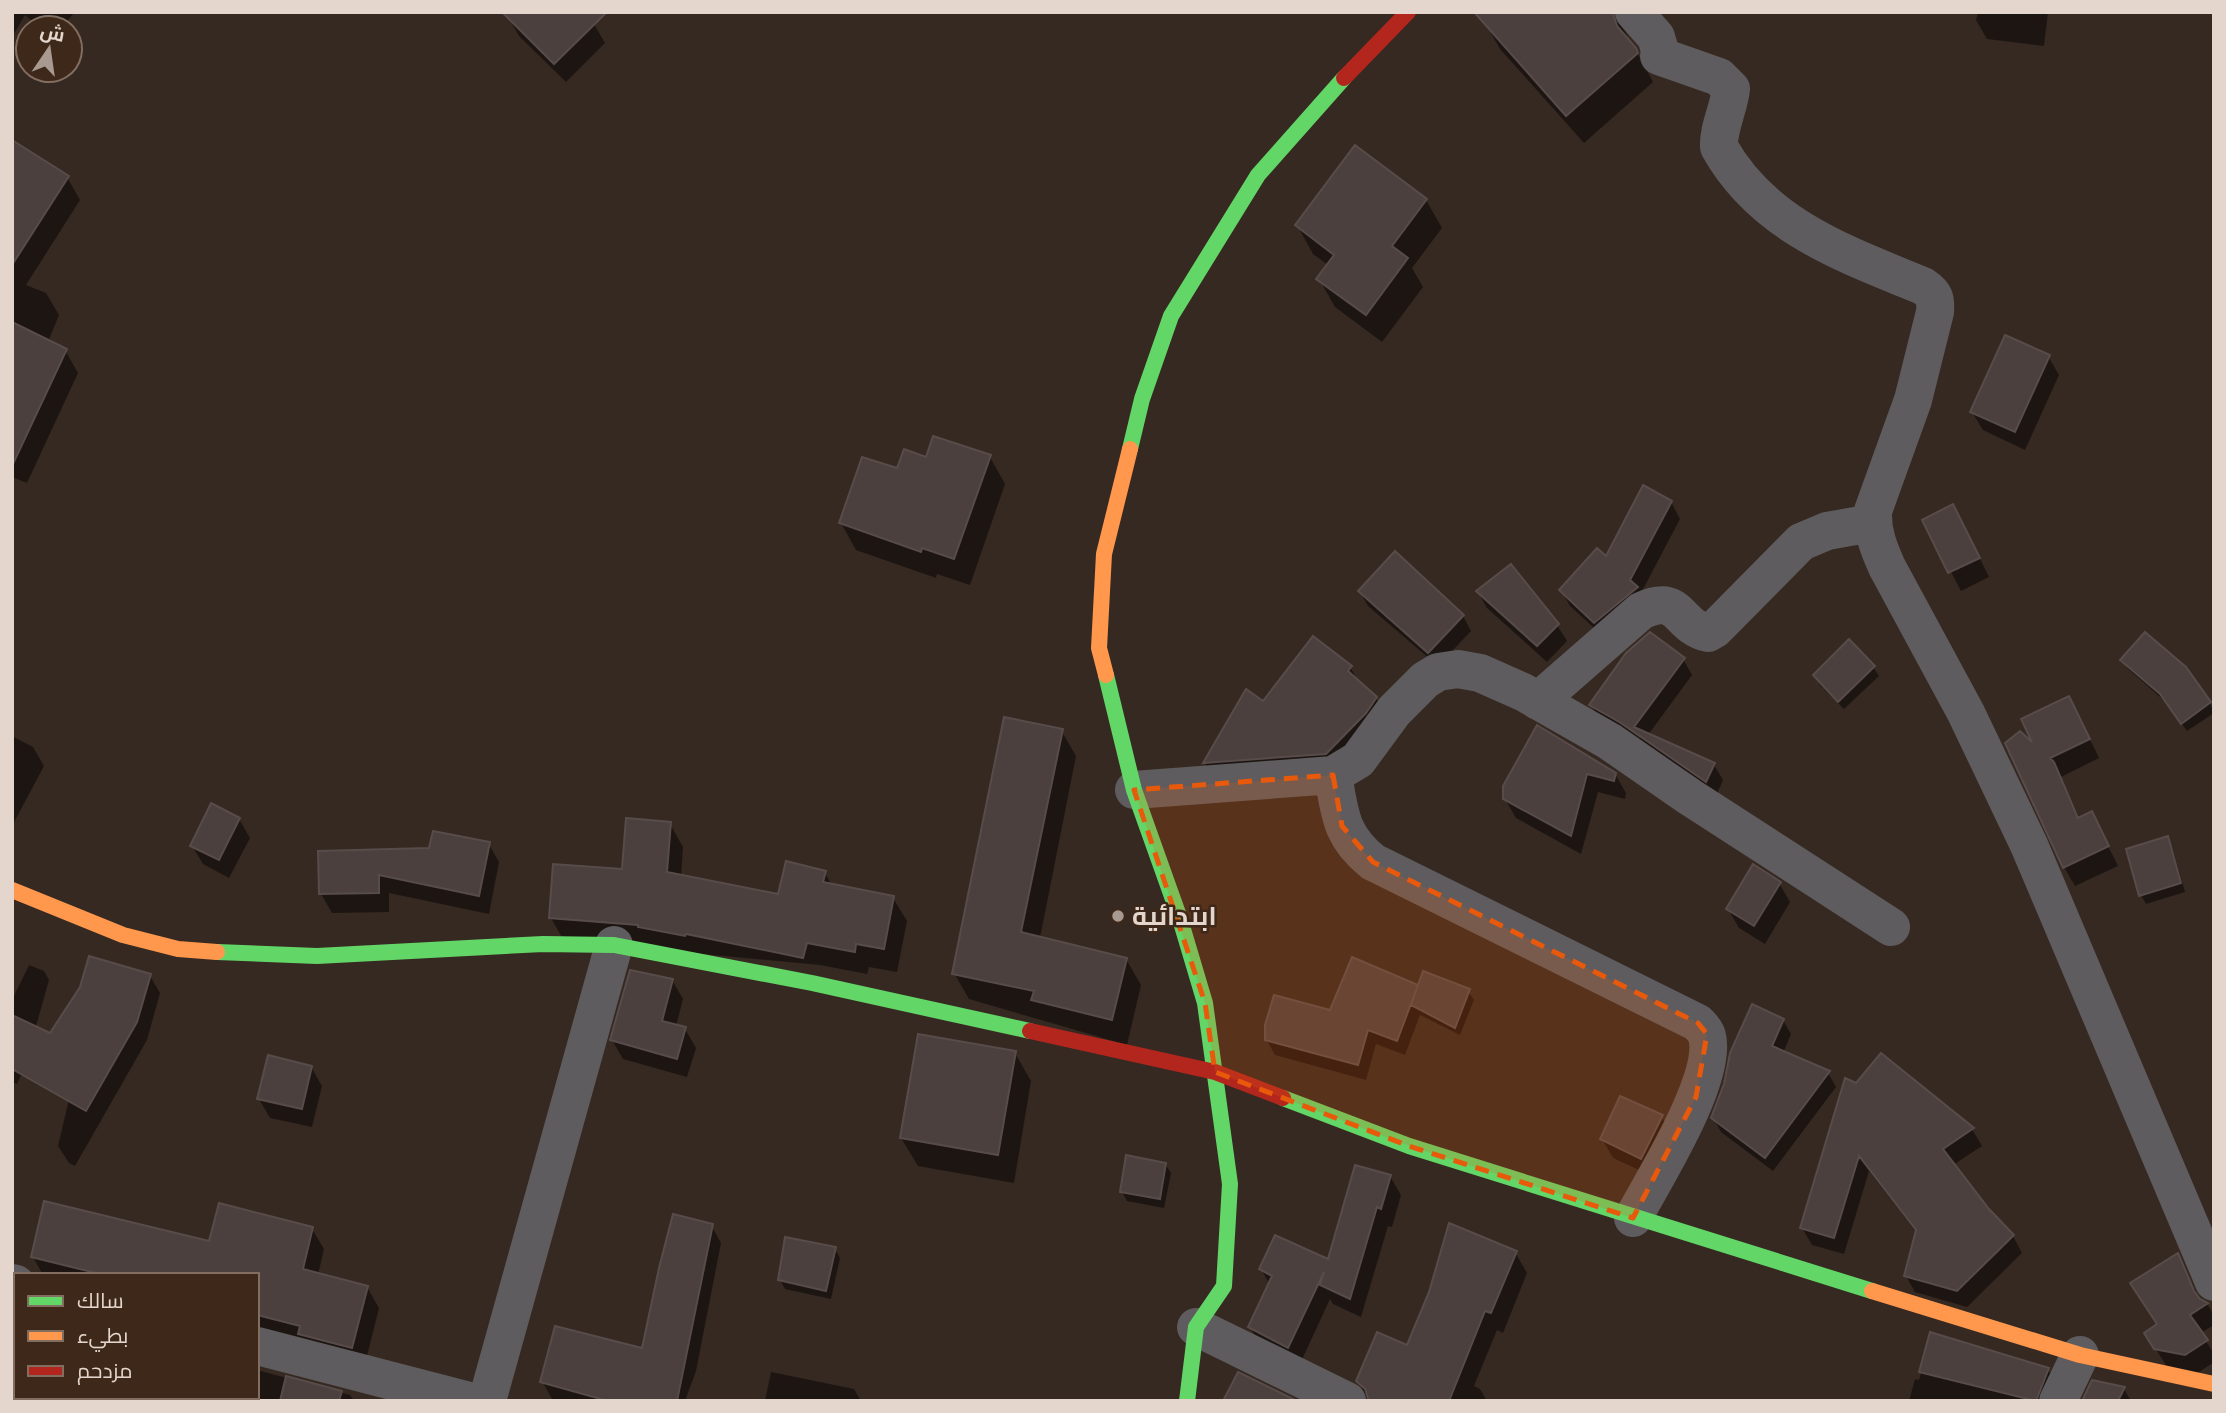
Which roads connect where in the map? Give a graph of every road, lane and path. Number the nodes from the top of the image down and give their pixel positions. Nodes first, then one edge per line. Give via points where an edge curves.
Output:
1 (1408, 12) edge
2 (1634, 12) edge
3 (1872, 523) junction
4 (1538, 701) junction
5 (1333, 775) junction
6 (1134, 790) junction
7 (12, 890) edge
8 (1891, 927) dead end
9 (614, 946) junction
10 (1215, 1072) junction
11 (1633, 1218) junction
12 (2214, 1282) edge
13 (1196, 1327) junction
14 (259, 1347) edge
15 (2080, 1355) junction
16 (2214, 1384) edge
17 (469, 1401) edge
18 (487, 1401) edge
19 (1187, 1401) edge
20 (1347, 1401) edge
21 (2058, 1401) edge

1 - 6 street via 1258,175 1171,316 1142,399 1104,554 1098,648
2 - 3 street via 1656,37 1659,56 1719,77 1731,89 1719,147 1761,202 1806,235 1933,293 1935,312 1913,400
3 - 4 street via 1827,531 1801,542 1708,633 1691,626 1677,609 1664,604 1641,611
3 - 12 street via 1887,567 1966,713 2029,845
4 - 5 street via 1480,673 1458,668 1438,672 1394,712 1358,760
4 - 8 street via 1609,741
5 - 6 street
5 - 11 street via 1342,826 1350,841 1373,862 1698,1023 1707,1034 1706,1066 1696,1097
6 - 10 street via 1206,1003
7 - 9 street via 122,935 178,949 317,956 543,944
9 - 10 street via 812,983
9 - 18 street
10 - 11 street via 1409,1146
10 - 13 street via 1230,1184 1224,1286
11 - 15 street
13 - 19 street
13 - 20 street
14 - 17 street
15 - 16 street
15 - 21 street

